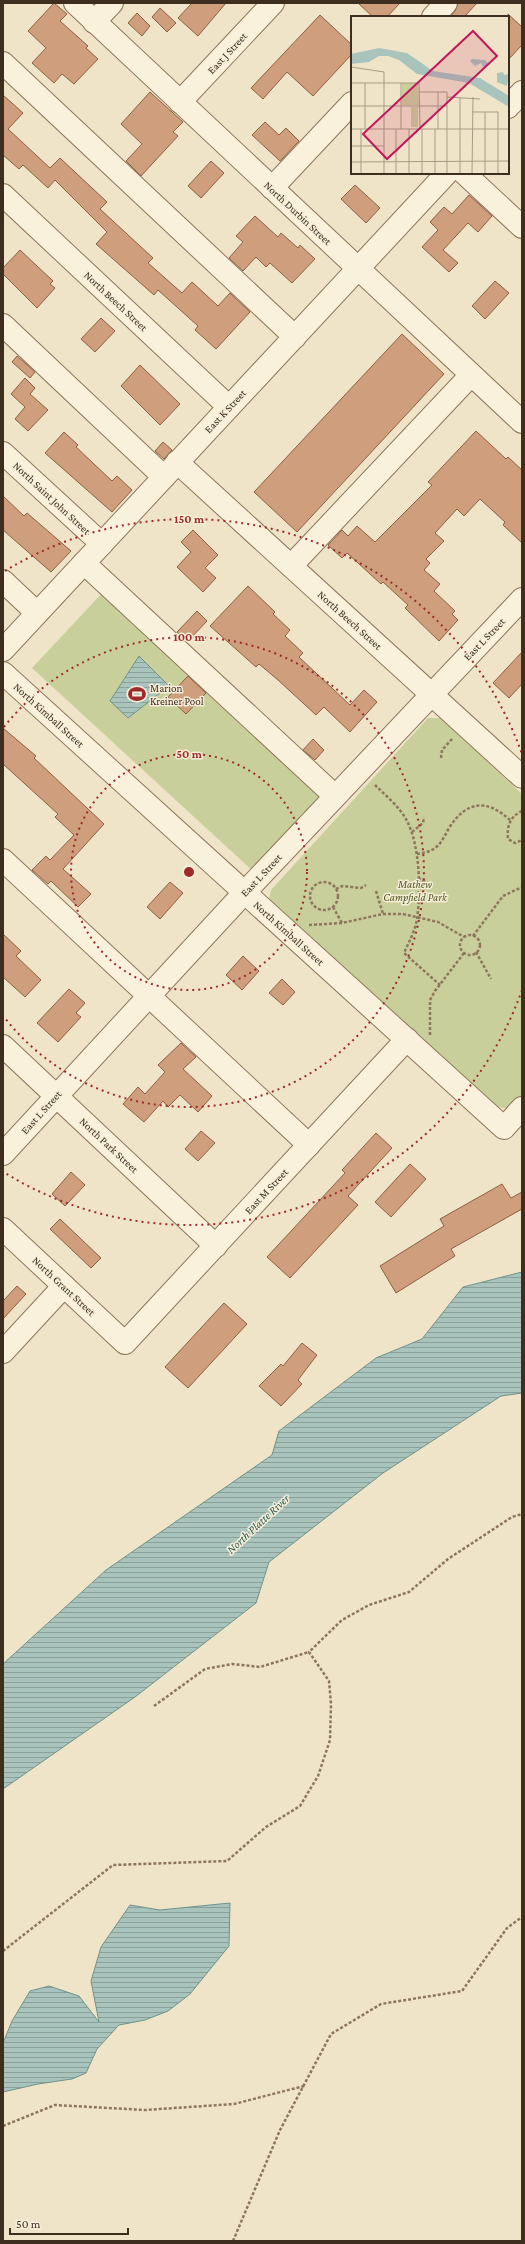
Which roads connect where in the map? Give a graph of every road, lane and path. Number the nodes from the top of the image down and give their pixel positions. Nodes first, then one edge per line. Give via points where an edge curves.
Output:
1 (75, 3) edge
2 (112, 3) edge
3 (274, 3) edge
4 (446, 3) edge
5 (434, 16) edge
6 (94, 22) junction
7 (3, 63) edge
8 (522, 92) edge
9 (180, 102) junction
10 (351, 104) edge
11 (509, 106) edge
12 (446, 174) edge
13 (465, 174) edge
14 (272, 188) junction
15 (3, 195) edge
16 (522, 227) edge
17 (358, 268) junction
18 (3, 325) edge
19 (294, 337) junction
20 (472, 375) junction
21 (229, 407) junction
22 (522, 422) edge
23 (3, 453) edge
24 (170, 470) junction
25 (102, 544) junction
26 (84, 563) junction
27 (291, 566) junction
28 (3, 581) edge
29 (522, 599) edge
30 (37, 613) junction
31 (3, 650) edge
32 (3, 673) edge
33 (431, 694) junction
34 (454, 737) dead end
35 (441, 758) dead end
36 (522, 777) edge
37 (375, 784) dead end
38 (335, 796) junction
39 (522, 811) edge
40 (424, 817) dead end
41 (510, 820) junction
42 (412, 832) junction
43 (522, 840) edge
44 (417, 854) junction
45 (3, 860) edge
46 (418, 878) junction
47 (430, 884) dead end
48 (366, 885) dead end
49 (522, 887) edge
50 (336, 889) junction
51 (376, 891) dead end
52 (245, 892) junction
53 (333, 907) junction
54 (382, 914) junction
55 (417, 918) junction
56 (342, 924) junction
57 (302, 926) dead end
58 (473, 936) junction
59 (464, 937) junction
60 (476, 952) junction
61 (464, 953) junction
62 (491, 979) dead end
63 (440, 985) junction
64 (149, 996) junction
65 (407, 1040) junction
66 (431, 1040) dead end
67 (3, 1046) edge
68 (56, 1095) junction
69 (522, 1108) edge
70 (309, 1145) junction
71 (3, 1154) edge
72 (3, 1229) edge
73 (216, 1246) junction
74 (64, 1286) junction
75 (125, 1343) joint
76 (3, 1352) edge
77 (522, 1514) edge
78 (309, 1652) junction
79 (154, 1706) dead end
80 (522, 1917) edge
81 (3, 1951) edge
82 (304, 2086) junction
83 (3, 2126) edge
84 (233, 2241) edge

1 - 6 street, North Durbin Street
2 - 6 street
3 - 9 street, East J Street
4 - 5 street
6 - 9 street, North Durbin Street
7 - 19 street
8 - 11 street
9 - 14 street, North Durbin Street
10 - 14 street
12 - 17 street, East K Street
13 - 16 street
14 - 17 street, North Durbin Street
15 - 21 street, North Beech Street
17 - 19 street, East K Street
17 - 20 street, North Durbin Street
18 - 24 street, North Beech Street
19 - 21 street, East K Street
20 - 22 street, North Durbin Street
20 - 27 street
21 - 24 street, East K Street
23 - 25 street, North Saint John Street
24 - 25 street, East K Street
24 - 27 street, North Beech Street
25 - 26 street, East K Street
26 - 30 street, East K Street
26 - 38 street
27 - 33 street, North Beech Street
28 - 30 street
29 - 33 street, East L Street
30 - 31 street, East K Street
32 - 52 street, North Kimball Street
33 - 36 street, North Beech Street
33 - 38 street, East L Street
34 - 35 path via 442,750
37 - 42 path via 397,806
38 - 52 street, East L Street
39 - 41 path
40 - 42 path via 423,823
41 - 43 path via 508,839 515,843
41 - 44 path via 495,808 485,804 476,806 456,818 435,848
42 - 44 path
44 - 46 path
45 - 64 street
46 - 47 path
46 - 55 path
48 - 50 path via 361,888 342,886
49 - 58 path via 503,896
50 - 53 path via 339,893
50 - 53 path via 323,881 313,887 309,898 316,908
51 - 54 path
52 - 64 street, East L Street
52 - 65 street, North Kimball Street
53 - 56 path
54 - 55 path via 403,914
54 - 56 path
55 - 59 path via 438,922
55 - 63 path via 404,953
56 - 57 path
58 - 59 path
58 - 60 path via 479,944
59 - 61 path via 460,945
60 - 61 path
60 - 62 path
61 - 63 path
63 - 66 path via 430,1000
64 - 68 street, East L Street
64 - 70 street
65 - 69 street, North Kimball Street via 504,1128
65 - 70 street, East M Street
67 - 68 street, North Park Street
68 - 71 street, East L Street
68 - 73 street, North Park Street
70 - 73 street, East M Street
72 - 74 street, North Grant Street
73 - 75 street, East M Street
74 - 75 street, North Grant Street
74 - 76 street
77 - 78 path via 512,1517 448,1559 409,1592 369,1605 342,1620
78 - 79 path via 260,1667 232,1664 206,1669
78 - 81 path via 328,1681 332,1704 330,1740 318,1776 300,1806 266,1827 227,1861 113,1865
80 - 82 path via 507,1928 462,1991 381,2004 331,2034
82 - 83 path via 234,2104 145,2110 55,2105
82 - 84 path via 280,2130

